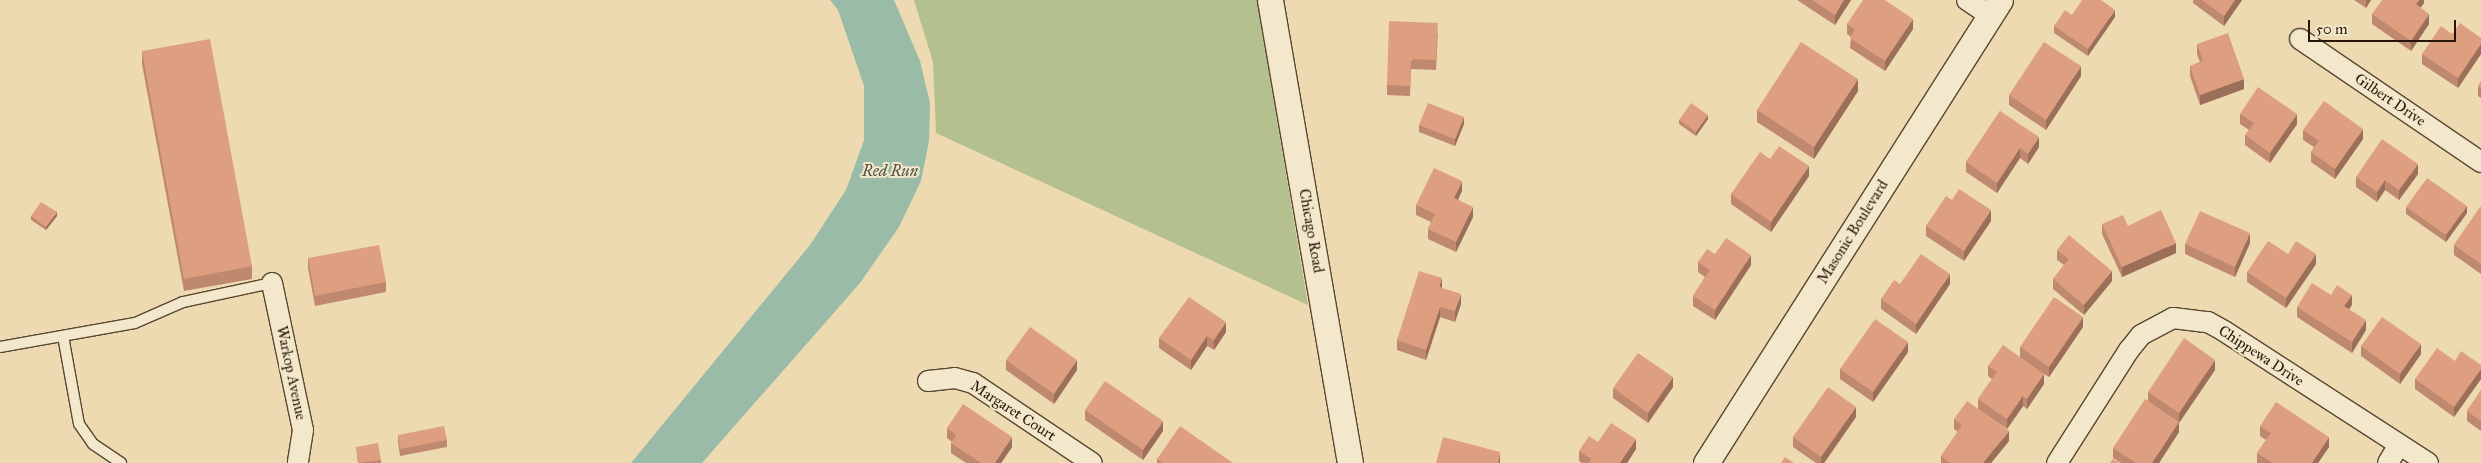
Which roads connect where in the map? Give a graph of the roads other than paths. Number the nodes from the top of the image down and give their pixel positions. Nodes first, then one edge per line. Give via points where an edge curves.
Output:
1 (1270, 0) edge
2 (1967, 0) edge
3 (1996, 8) edge
4 (2300, 38) dead end
5 (2481, 162) edge
6 (272, 283) joint
7 (63, 336) junction
8 (0, 347) edge
9 (928, 381) dead end
10 (2399, 445) junction
11 (121, 463) edge
12 (298, 463) edge
13 (1092, 463) edge
14 (1350, 463) edge
15 (1706, 463) edge
16 (2057, 463) edge
17 (2388, 463) edge
18 (2428, 463) edge

1 - 14 street, Chicago Road
2 - 3 street
3 - 15 street, Masonic Boulevard
4 - 5 street, Gilbert Drive
6 - 7 lane via 183,302 135,323
6 - 12 street, Warkop Avenue via 303,430
7 - 8 lane
7 - 11 lane via 79,424 93,444
9 - 13 street, Margaret Court via 955,378 973,383
10 - 16 street, Chippewa Drive via 2208,322 2173,318 2135,343
10 - 17 street
10 - 18 street, Chippewa Drive

